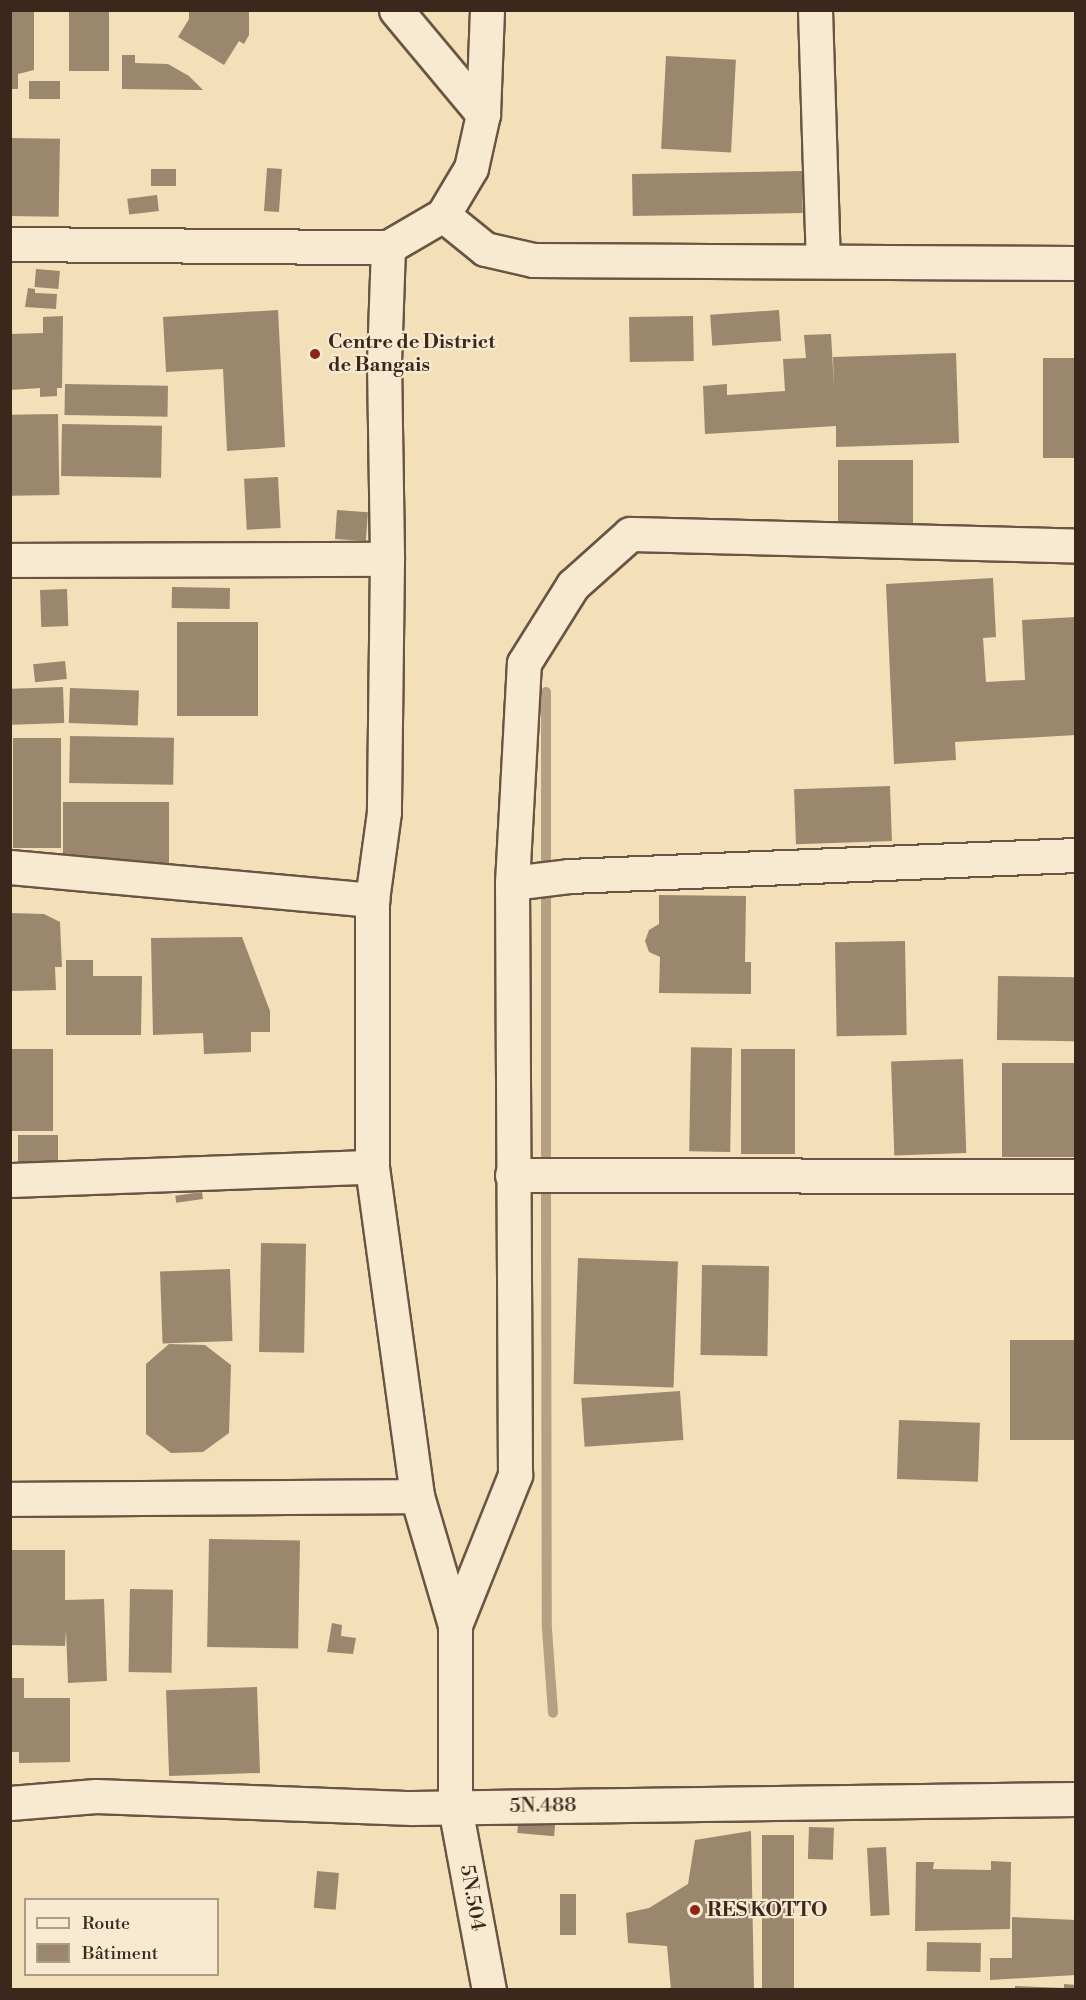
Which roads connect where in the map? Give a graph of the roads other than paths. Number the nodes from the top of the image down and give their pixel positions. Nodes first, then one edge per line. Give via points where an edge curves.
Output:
1 (396, 10) edge
2 (487, 10) edge
3 (815, 10) edge
4 (483, 114) junction
5 (443, 215) junction
6 (10, 244) edge
7 (388, 247) junction
8 (823, 259) junction
9 (1076, 263) edge
10 (1076, 546) edge
11 (387, 559) junction
12 (10, 560) edge
13 (1076, 855) edge
14 (10, 867) edge
15 (512, 883) junction
16 (372, 900) junction
17 (372, 1167) junction
18 (512, 1175) junction
19 (1076, 1176) edge
20 (10, 1180) edge
21 (417, 1496) junction
22 (10, 1499) edge
23 (455, 1625) junction
24 (1076, 1799) edge
25 (10, 1803) edge
26 (455, 1807) junction
27 (489, 1989) edge

1 - 4 street
2 - 4 street
3 - 8 street
4 - 5 street via 471,168
5 - 7 street
5 - 8 street via 485,249 533,260
6 - 7 street
7 - 11 street via 384,363
8 - 9 street
10 - 15 street via 630,534 573,585 524,663
11 - 12 street
11 - 16 street via 384,812
13 - 15 street via 569,876
14 - 16 street
15 - 18 street
16 - 17 street
17 - 20 street
17 - 21 street
18 - 19 street
18 - 23 street via 515,1475
21 - 22 street
21 - 23 street
23 - 26 street, 5N.504
24 - 26 street, 5N.488
25 - 26 street, 5N.488 via 96,1796
26 - 27 street, 5N.504

